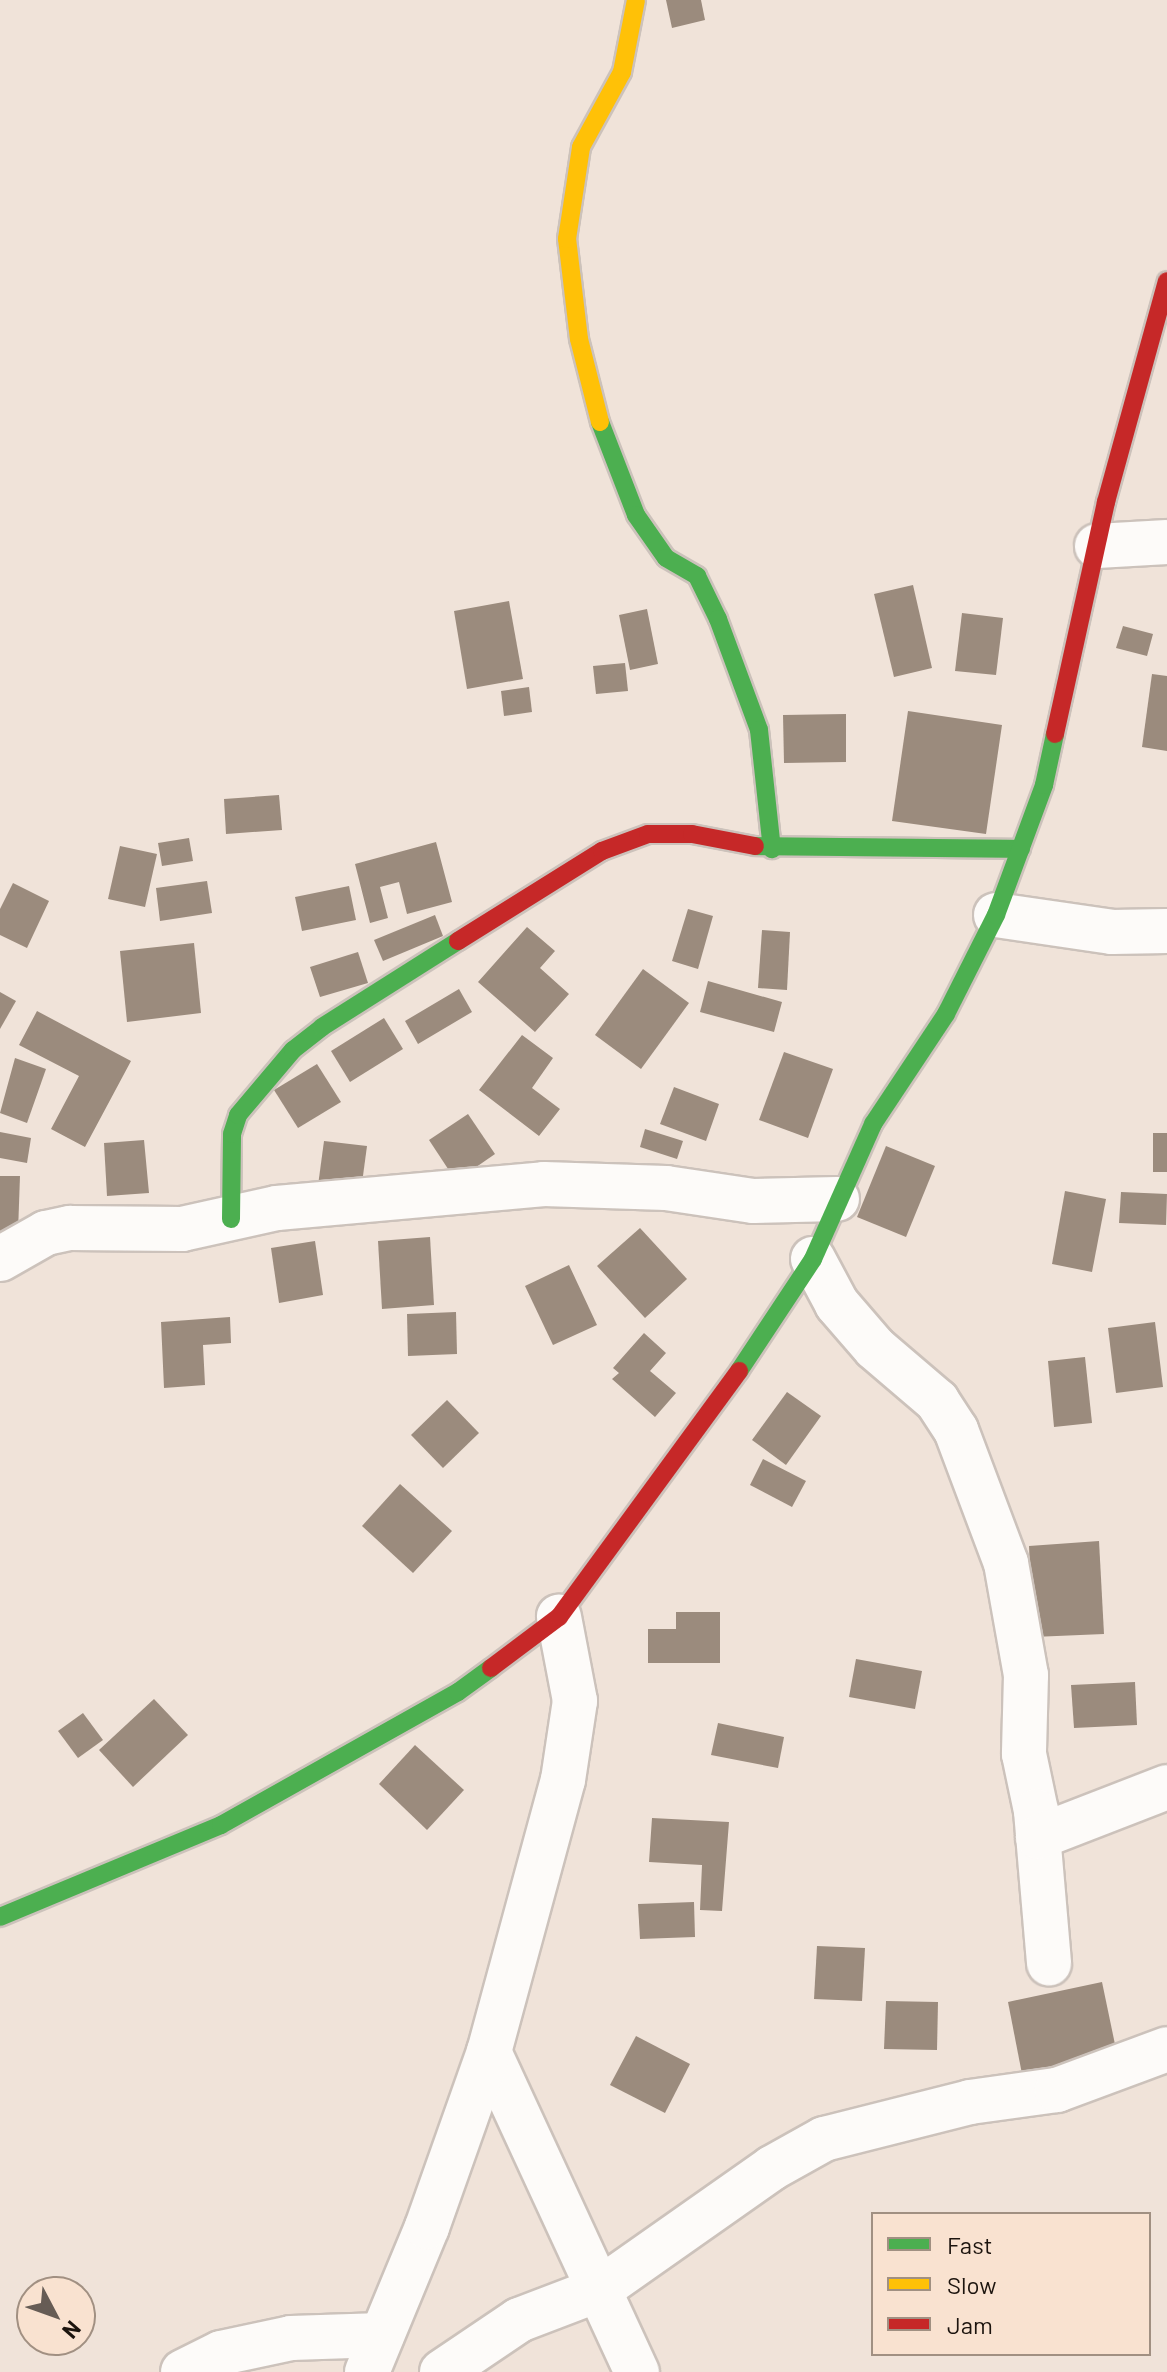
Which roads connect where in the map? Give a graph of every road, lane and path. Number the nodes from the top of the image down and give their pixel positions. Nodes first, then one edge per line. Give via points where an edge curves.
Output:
1 (636, 0) edge
2 (1167, 281) edge
3 (1167, 542) edge
4 (1097, 546) junction
5 (772, 849) junction
6 (1021, 849) junction
7 (996, 915) junction
8 (1167, 931) edge
9 (837, 1199) junction
10 (231, 1219) junction
11 (0, 1259) edge
12 (813, 1259) junction
13 (559, 1617) junction
14 (1167, 1787) edge
15 (1038, 1837) junction
16 (0, 1892) edge
17 (55, 1896) junction
18 (0, 1917) edge
19 (1049, 1963) dead end
20 (1167, 2049) edge
21 (489, 2052) junction
22 (600, 2289) junction
23 (375, 2353) edge
24 (183, 2372) edge
25 (442, 2372) edge
26 (637, 2372) edge

1 - 5 street via 622,72 581,147 573,190 567,239 579,339 605,444 636,515 666,558 697,576 718,619 759,730
2 - 4 street
3 - 4 street
4 - 6 street via 1044,785
5 - 6 street
5 - 10 street via 692,834 648,834 602,851 322,1027 293,1050 238,1115 232,1134
6 - 7 street
7 - 8 street via 1112,932
7 - 9 street via 946,1014 873,1124
9 - 10 street via 753,1201 666,1188 544,1184 277,1208
9 - 12 street
10 - 11 street via 182,1229 70,1228 46,1233
12 - 13 street via 764,1336
12 - 15 street via 837,1304 875,1348 937,1401 956,1430 983,1496 1006,1563 1026,1675 1024,1754
13 - 17 street via 458,1692 221,1825
13 - 21 street via 575,1701 563,1780
14 - 15 street
15 - 19 street
16 - 17 street
17 - 18 street
20 - 22 street via 1057,2090 970,2102 824,2139 772,2168
21 - 22 street
21 - 23 street
22 - 25 street via 519,2320
22 - 26 street
23 - 24 street via 291,2338 221,2353

